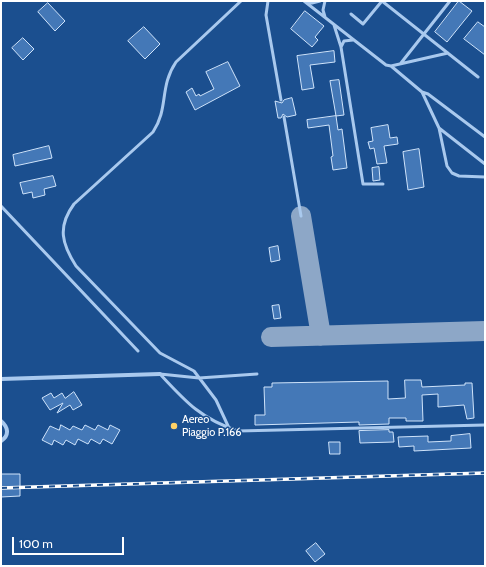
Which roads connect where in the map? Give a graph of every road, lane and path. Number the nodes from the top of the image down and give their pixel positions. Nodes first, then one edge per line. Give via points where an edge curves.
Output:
1 (241, 1) edge
2 (268, 1) edge
3 (305, 1) edge
4 (320, 1) edge
5 (325, 1) edge
6 (382, 1) edge
7 (450, 1) edge
8 (351, 14) dead end
9 (326, 19) junction
10 (334, 25) junction
11 (424, 34) junction
12 (356, 41) junction
13 (341, 47) junction
14 (448, 53) junction
15 (401, 63) junction
16 (390, 66) junction
17 (478, 76) dead end
18 (422, 92) junction
19 (281, 100) dead end
20 (284, 117) dead end
21 (439, 128) junction
22 (485, 137) edge
23 (485, 164) edge
24 (485, 177) edge
25 (383, 184) dead end
26 (1, 206) edge
27 (301, 216) dead end
28 (138, 351) dead end
29 (160, 374) junction
30 (256, 374) dead end
31 (199, 378) junction
32 (1, 379) edge
33 (1, 421) edge
34 (485, 425) edge
35 (229, 428) junction
36 (1, 441) edge

1 - 31 lane via 176,62 165,84 163,110 153,132 74,204 64,224 63,240 76,266 160,353 190,368
2 - 19 lane via 266,15
3 - 4 lane
3 - 9 lane
5 - 9 lane via 323,10
6 - 8 lane via 363,24
6 - 11 lane
7 - 11 lane
9 - 10 lane
10 - 12 lane
10 - 13 lane
11 - 14 lane
11 - 15 lane
12 - 13 lane via 347,39
12 - 16 lane
13 - 25 lane via 363,184
14 - 15 lane
14 - 17 lane
15 - 16 lane
16 - 18 lane
18 - 21 lane
18 - 22 lane
20 - 27 lane
21 - 23 lane
21 - 24 lane via 447,166 452,173 459,176
26 - 28 lane
29 - 31 lane
29 - 32 street
29 - 35 lane via 192,408 208,419
30 - 31 lane
31 - 35 lane via 216,400
33 - 36 street via 7,429 7,434
34 - 35 lane via 248,432

